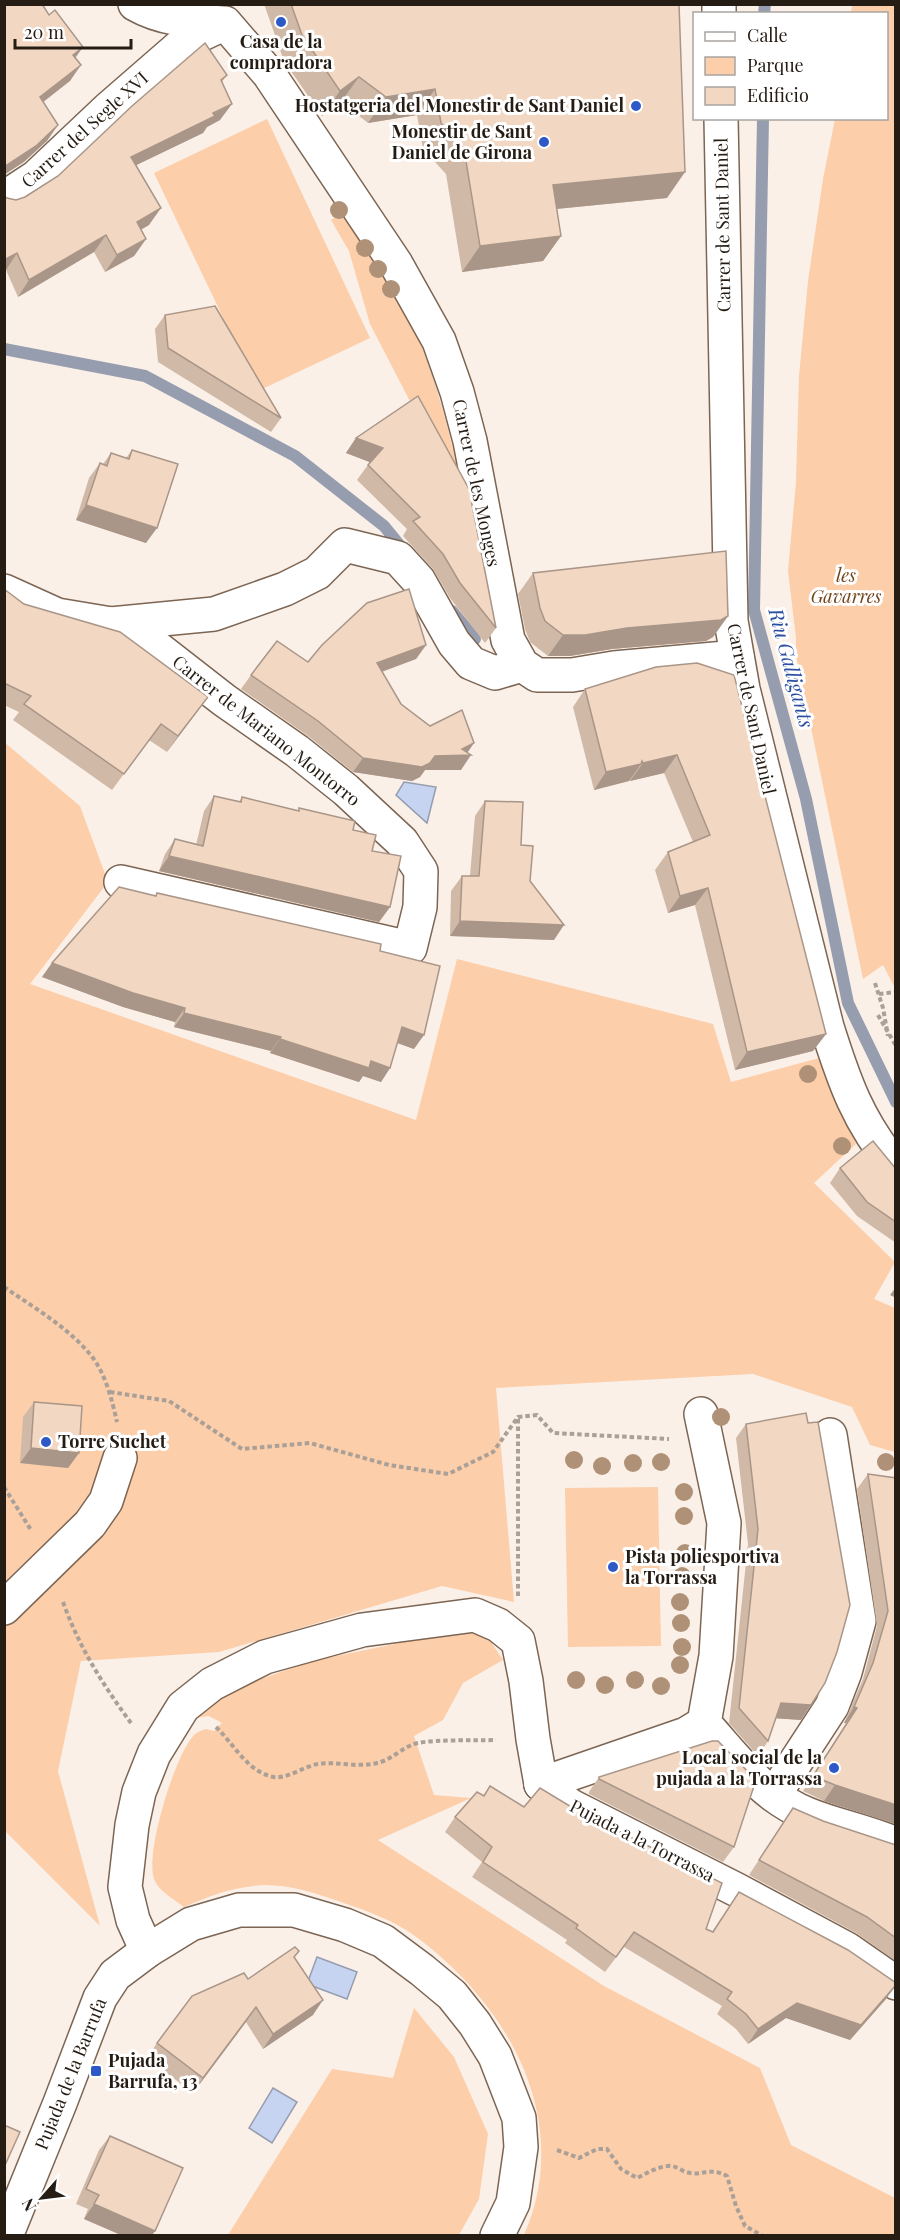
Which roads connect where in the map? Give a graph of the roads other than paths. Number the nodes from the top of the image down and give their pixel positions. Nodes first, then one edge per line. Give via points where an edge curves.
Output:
1 (135, 4) edge
2 (227, 14) edge
3 (721, 120) edge
4 (4, 198) edge
5 (4, 591) edge
6 (111, 624) junction
7 (737, 657) junction
8 (522, 665) junction
9 (121, 882) dead end
10 (896, 1167) edge
11 (705, 1428) road end
12 (830, 1435) dead end
13 (120, 1458) road end
14 (4, 1608) edge
15 (704, 1723) junction
16 (541, 1784) junction
17 (774, 1795) junction
18 (896, 1844) edge
19 (147, 1951) junction
20 (896, 1983) edge
21 (6, 2235) edge
22 (496, 2235) edge

1 - 2 street via 168,18
2 - 4 street, Carrer del Segle XVI via 185,42 44,171
2 - 8 street, Carrer de les Monges via 396,264 439,341 470,441 508,640
3 - 7 street, Carrer de Sant Daniel via 731,621
5 - 6 street, Carrer de Mariano Montorro via 57,615
6 - 8 street, Carrer de Mariano Montorro via 214,614 285,590 317,573 345,544 399,558 419,580 454,643 471,663 495,673
6 - 9 street, Carrer de Mariano Montorro via 156,647 346,790 402,842 421,872 420,907 410,948
7 - 8 street via 572,675 537,675
7 - 10 street, Carrer de Sant Daniel via 827,1028 860,1115
11 - 15 street via 724,1523 716,1656
12 - 17 street via 859,1621 832,1706
13 - 14 street via 106,1501 90,1524
15 - 16 street, Pujada a la Torrassa via 686,1734
15 - 17 street via 749,1775
16 - 19 street via 518,1641 498,1625 475,1615 362,1630 266,1657 212,1684 183,1707 154,1754 134,1814 125,1887 133,1920
16 - 20 street, Pujada a la Torrassa via 571,1806 847,1949
17 - 18 street via 808,1815
19 - 21 street, Pujada de la Barrufa via 115,1975 100,1998
19 - 22 street, Pujada de la Barrufa via 191,1924 239,1910 294,1910 383,1941 422,1970 452,1995 475,2024 495,2056 519,2118 521,2147 513,2204

